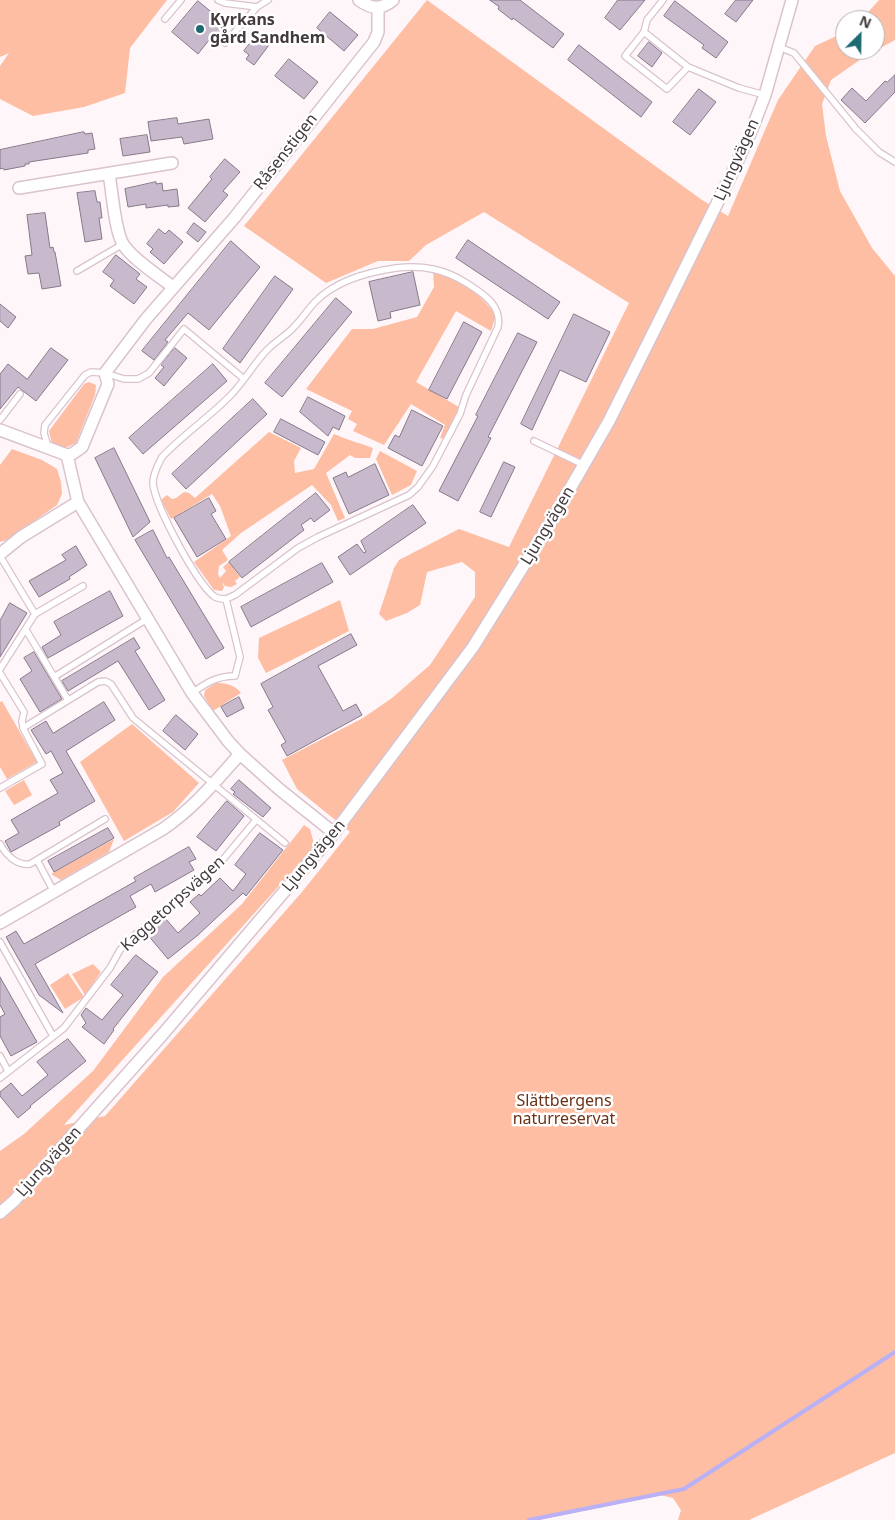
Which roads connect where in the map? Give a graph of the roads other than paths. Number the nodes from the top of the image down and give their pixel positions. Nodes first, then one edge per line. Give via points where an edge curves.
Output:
1 (181, 0) edge
2 (218, 0) edge
3 (268, 0) edge
4 (360, 0) edge
5 (393, 0) edge
6 (663, 0) edge
7 (792, 0) edge
8 (257, 7) junction
9 (378, 8) junction
10 (165, 19) dead end
11 (644, 32) junction
12 (225, 43) dead end
13 (778, 47) junction
14 (688, 67) junction
15 (765, 95) junction
16 (895, 162) edge
17 (172, 164) dead end
18 (109, 174) junction
19 (19, 188) dead end
20 (123, 244) junction
21 (77, 271) dead end
22 (173, 288) junction
23 (105, 373) junction
24 (244, 380) junction
25 (20, 394) dead end
26 (0, 420) edge
27 (0, 430) edge
28 (534, 441) dead end
29 (49, 449) junction
30 (67, 455) junction
31 (584, 465) junction
32 (78, 502) junction
33 (0, 555) edge
34 (83, 586) dead end
35 (226, 599) junction
36 (35, 614) junction
37 (147, 619) junction
38 (26, 630) junction
39 (0, 669) edge
40 (0, 673) edge
41 (54, 678) junction
42 (192, 693) junction
43 (68, 700) junction
44 (23, 728) junction
45 (240, 754) junction
46 (213, 785) junction
47 (0, 788) edge
48 (106, 819) dead end
49 (256, 820) junction
50 (334, 833) junction
51 (284, 843) dead end
52 (0, 844) edge
53 (36, 860) junction
54 (54, 892) junction
55 (0, 923) edge
56 (0, 942) edge
57 (53, 1036) junction
58 (0, 1056) edge
59 (8, 1071) junction
60 (0, 1078) edge
61 (0, 1213) edge

1 - 10 lane
2 - 8 lane
3 - 8 lane
4 - 9 street via 367,6
5 - 9 street
6 - 11 lane via 647,20
7 - 13 street, Ljungvägen
8 - 12 lane
9 - 22 street, Råsenstigen via 378,32 374,42 235,217
11 - 14 lane
11 - 14 lane via 624,56 667,89
13 - 15 street, Ljungvägen
13 - 16 lane via 794,53 856,129 879,152
14 - 15 lane
15 - 31 street, Ljungvägen via 735,167
17 - 18 street
18 - 19 street
18 - 20 street
20 - 21 lane
20 - 22 street
22 - 23 street, Råsenstigen
23 - 24 lane via 124,380 138,379 149,373 184,329
23 - 29 lane via 86,375 46,425 44,433
23 - 30 street via 108,384 82,446
24 - 35 lane via 162,457 153,483 163,516 194,570 214,597
24 - 35 lane via 268,350 326,293 364,275 413,266 437,269 476,288 498,310 498,327 460,414 433,466 418,487 409,495 298,548
25 - 26 lane
27 - 29 street
28 - 31 lane
29 - 30 street
30 - 32 street
31 - 50 street, Ljungvägen via 473,648
32 - 33 street via 21,537
32 - 37 street
33 - 36 lane
34 - 36 lane
35 - 42 lane via 239,663 234,676 210,680
36 - 38 lane
37 - 41 lane
37 - 42 street
38 - 39 lane
38 - 41 lane
40 - 44 lane via 24,712
41 - 43 lane
42 - 45 street
43 - 44 lane
43 - 46 lane via 98,682 111,684 132,718
44 - 47 lane via 42,764
45 - 46 street
45 - 50 street
46 - 49 lane
46 - 54 street via 184,815 163,830
48 - 53 lane
49 - 51 lane
49 - 57 lane, Kaggetorpsvägen via 220,863 130,938 64,1028
50 - 61 street, Ljungvägen via 162,1036 14,1202
52 - 53 lane via 8,856 24,865
53 - 54 lane
54 - 55 street
56 - 57 lane
57 - 59 lane, Kaggetorpsvägen
58 - 59 lane
59 - 60 lane, Kaggetorpsvägen

